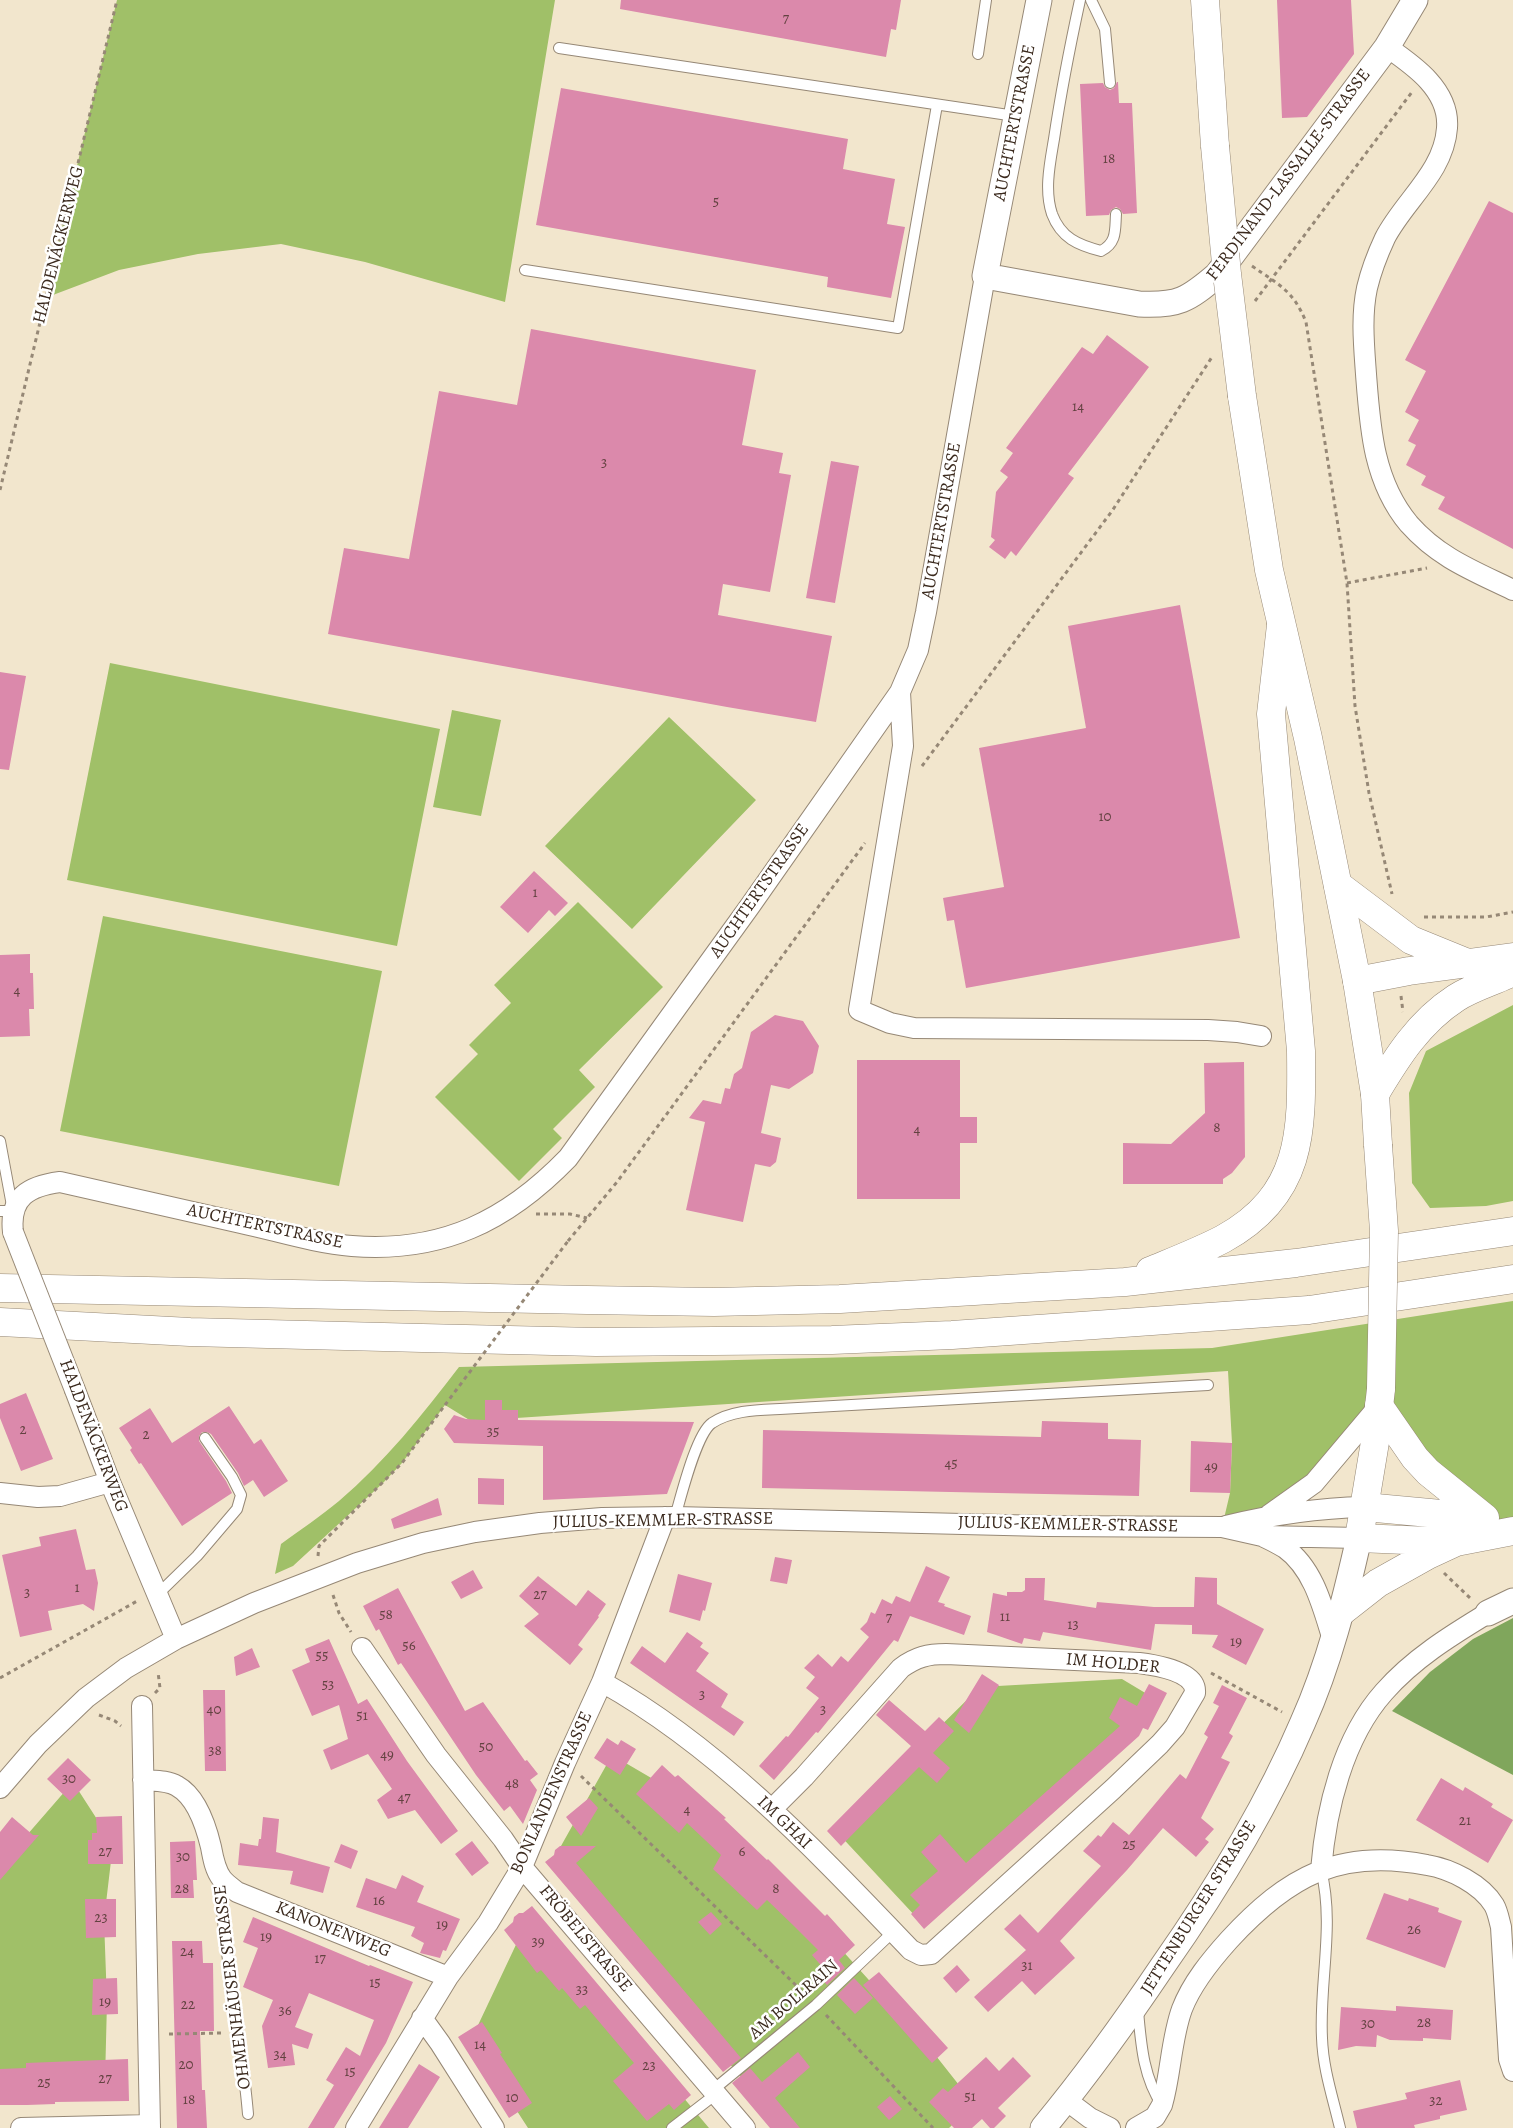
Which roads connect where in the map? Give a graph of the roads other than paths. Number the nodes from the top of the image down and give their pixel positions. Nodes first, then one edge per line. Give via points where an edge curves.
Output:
1 (986, 0) edge
2 (1039, 0) edge
3 (1080, 0) edge
4 (1091, 0) edge
5 (1205, 0) edge
6 (1415, 0) edge
7 (1387, 47) junction
8 (559, 48) dead end
9 (978, 54) dead end
10 (1110, 83) dead end
11 (937, 105) junction
12 (1017, 116) junction
13 (1116, 214) dead end
14 (525, 270) dead end
15 (985, 276) junction
16 (1513, 590) edge
17 (1281, 625) junction
18 (900, 692) junction
19 (1338, 885) junction
20 (1513, 957) edge
21 (1469, 963) junction
22 (1513, 972) edge
23 (1356, 981) junction
24 (1261, 1036) dead end
25 (1374, 1094) junction
26 (0, 1141) edge
27 (6, 1211) edge
28 (1513, 1231) edge
29 (1513, 1279) edge
30 (1125, 1282) junction
31 (0, 1288) edge
32 (0, 1322) edge
33 (1208, 1385) dead end
34 (1380, 1397) junction
35 (205, 1438) dead end
36 (110, 1482) junction
37 (0, 1493) edge
38 (1365, 1507) junction
39 (1269, 1515) junction
40 (670, 1517) junction
41 (1485, 1518) junction
42 (1513, 1521) edge
43 (1222, 1527) junction
44 (1513, 1531) edge
45 (1262, 1536) junction
46 (1359, 1538) junction
47 (1456, 1542) junction
48 (156, 1593) junction
49 (1513, 1601) edge
50 (1341, 1612) junction
51 (1488, 1613) joint
52 (176, 1639) junction
53 (1333, 1640) junction
54 (362, 1648) road end
55 (602, 1682) junction
56 (142, 1706) road end
57 (143, 1780) junction
58 (0, 1788) edge
59 (772, 1809) junction
60 (522, 1867) junction
61 (1321, 1870) junction
62 (222, 1879) junction
63 (893, 1932) junction
64 (953, 1933) joint
65 (448, 1977) junction
66 (1137, 2005) junction
67 (422, 2018) junction
68 (1513, 2071) edge
69 (714, 2092) junction
70 (1066, 2100) junction
71 (1162, 2105) junction
72 (248, 2114) dead end
73 (150, 2126) edge
74 (21, 2128) edge
75 (356, 2128) edge
76 (494, 2128) edge
77 (672, 2128) edge
78 (744, 2128) edge
79 (1043, 2128) edge
80 (1110, 2128) edge
81 (1136, 2128) edge
82 (1340, 2128) edge

1 - 9 lane
2 - 12 street, AUCHTERTSTRASSE
3 - 13 lane via 1063,83 1049,175 1049,201 1060,228 1075,243 1101,251 1114,241
4 - 10 lane via 1105,29
5 - 17 main road, JETTENBURGER STRASSE, bridge via 1227,274 1242,396 1269,570
6 - 7 street, FERDINAND-LASSALLE-STRASSE
7 - 15 street, FERDINAND-LASSALLE-STRASSE via 1217,275 1182,300 1163,305 1139,304
7 - 16 street via 1424,75 1437,92 1445,108 1448,127 1435,168 1386,237 1367,288 1365,351 1376,460 1393,501 1424,540 1452,560
8 - 11 lane
11 - 12 lane
11 - 14 lane via 898,328
12 - 15 street, AUCHTERTSTRASSE
15 - 18 street, AUCHTERTSTRASSE via 926,612 918,650
17 - 19 main road, JETTENBURGER STRASSE
17 - 30 main road via 1270,714 1301,1051 1302,1101 1295,1153 1286,1179 1269,1204 1247,1222 1224,1238
18 - 24 street via 903,746 860,1010 890,1023 914,1028 1208,1030
18 - 27 street, AUCHTERTSTRASSE via 568,1158 529,1195 488,1221 450,1236 416,1243 382,1247 329,1243 60,1182 26,1192
19 - 21 main road via 1411,940
19 - 23 main road, JETTENBURGER STRASSE
20 - 21 main road
21 - 23 main road
22 - 25 main road via 1458,997 1432,1016 1407,1043
23 - 25 main road, JETTENBURGER STRASSE
25 - 34 main road, JETTENBURGER STRASSE, bridge via 1384,1232
26 - 27 lane
27 - 36 street, HALDENÄCKERWEG, bridge
28 - 30 main road via 1296,1263
29 - 32 main road via 1309,1310 832,1340 616,1342 190,1332
30 - 31 main road via 951,1294 758,1302
33 - 40 lane via 765,1410 728,1416 711,1424 701,1439
34 - 38 main road, JETTENBURGER STRASSE
34 - 39 street, JULIUS-KEMMLER-STRASSE via 1314,1483
34 - 41 main road via 1415,1458
35 - 48 lane via 241,1495 237,1510 197,1556
36 - 37 street via 60,1496
36 - 48 street, HALDENÄCKERWEG
38 - 39 street, JULIUS-KEMMLER-STRASSE
38 - 41 main road
38 - 46 main road, JETTENBURGER STRASSE
39 - 43 street, JULIUS-KEMMLER-STRASSE
40 - 43 street, JULIUS-KEMMLER-STRASSE
40 - 52 street, JULIUS-KEMMLER-STRASSE via 540,1522 475,1532 390,1552 254,1603
40 - 55 street, BONLANDENSTRASSE
41 - 42 main road
43 - 45 street, JULIUS-KEMMLER-STRASSE
44 - 47 main road
45 - 46 street, JULIUS-KEMMLER-STRASSE
45 - 53 street via 1285,1549 1306,1573 1318,1593
46 - 47 main road
46 - 50 street, JETTENBURGER STRASSE
47 - 50 main road via 1378,1583
48 - 52 street, HALDENÄCKERWEG
49 - 51 street
50 - 53 street, JETTENBURGER STRASSE
51 - 61 street via 1411,1665 1375,1704 1344,1765 1330,1817
52 - 58 street, JULIUS-KEMMLER-STRASSE via 106,1682 66,1716
53 - 66 street, JETTENBURGER STRASSE via 1303,1723 1256,1819 1215,1889
54 - 60 street, FRÖBELSTRASSE via 436,1755
55 - 59 street, IM GHAI via 655,1715
55 - 60 street, BONLANDENSTRASSE
56 - 57 street
57 - 62 street, OHMENHÄUSER STRASSE via 178,1786 188,1795 198,1810
57 - 73 street
59 - 63 street, IM GHAI
59 - 64 street, IM HOLDER via 897,1672 926,1654 1139,1663 1170,1669 1193,1681 1195,1693 1175,1727 1160,1744
60 - 65 street, BONLANDENSTRASSE via 488,1923
60 - 69 street, FRÖBELSTRASSE
61 - 68 street via 1365,1861 1419,1863 1463,1878 1489,1898 1501,1927 1509,2059
61 - 71 street via 1289,1886 1263,1906 1200,1976 1182,2009
61 - 82 lane via 1327,1904 1322,2036
62 - 65 street, KANONENWEG via 237,1892
62 - 72 lane, OHMENHÄUSER STRASSE via 225,1942
63 - 64 street, IM GHAI via 911,1950 922,1955 931,1954
63 - 69 lane, AM BOLLRAIN via 816,2005
65 - 67 street, BONLANDENSTRASSE
66 - 70 street, JETTENBURGER STRASSE
66 - 71 lane via 1148,2078
67 - 75 street, BONLANDENSTRASSE
67 - 76 street
69 - 77 lane, AM BOLLRAIN
69 - 78 street, FRÖBELSTRASSE
70 - 79 street, JETTENBURGER STRASSE
70 - 80 street
71 - 81 street via 1155,2117
73 - 74 street

